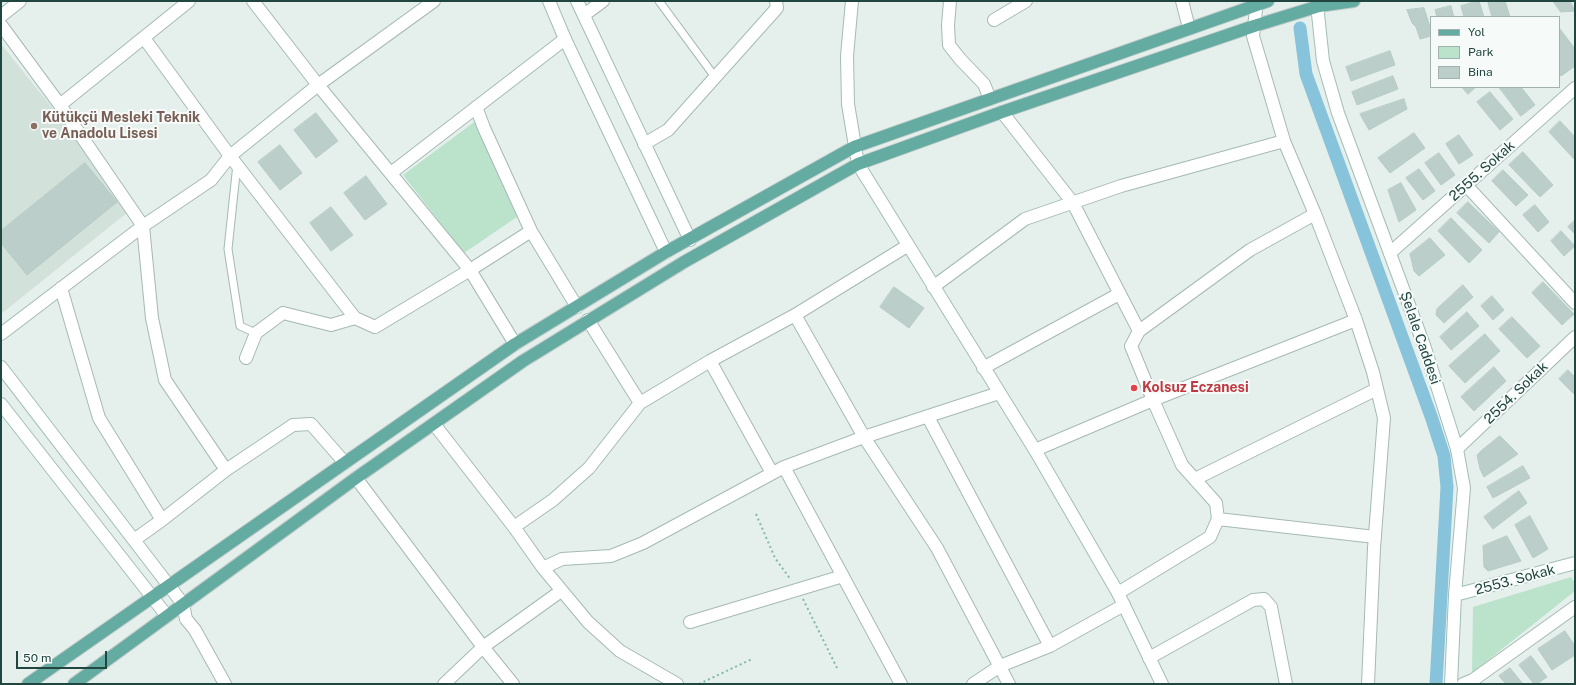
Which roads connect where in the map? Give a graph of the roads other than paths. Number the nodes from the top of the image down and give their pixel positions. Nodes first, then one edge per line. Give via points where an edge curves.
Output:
1 (20, 1) edge
2 (189, 1) edge
3 (253, 1) edge
4 (434, 1) edge
5 (549, 1) edge
6 (577, 1) edge
7 (603, 1) edge
8 (659, 1) edge
9 (776, 1) edge
10 (852, 1) edge
11 (950, 1) edge
12 (1026, 1) edge
13 (1182, 1) edge
14 (1268, 1) edge
15 (1354, 1) edge
16 (1256, 3) edge
17 (1319, 4) edge
18 (584, 15) junction
19 (1, 16) edge
20 (994, 20) dead end
21 (1, 25) edge
22 (1254, 26) junction
23 (1189, 28) junction
24 (144, 38) junction
25 (564, 39) junction
26 (714, 77) junction
27 (318, 85) junction
28 (1575, 88) edge
29 (990, 99) junction
30 (60, 105) junction
31 (476, 107) junction
32 (1002, 112) junction
33 (1284, 142) junction
34 (644, 144) junction
35 (854, 147) junction
36 (233, 160) junction
37 (858, 164) junction
38 (391, 174) junction
39 (1466, 185) junction
40 (1073, 203) junction
41 (1315, 214) junction
42 (143, 226) junction
43 (531, 231) junction
44 (690, 240) junction
45 (907, 246) junction
46 (666, 252) junction
47 (1390, 253) junction
48 (470, 270) junction
49 (62, 288) junction
50 (933, 288) junction
51 (1119, 294) junction
52 (1575, 303) edge
53 (577, 307) junction
54 (795, 315) junction
55 (355, 318) junction
56 (588, 320) junction
57 (1356, 320) junction
58 (1139, 331) junction
59 (256, 333) junction
60 (1, 334) edge
61 (1575, 337) edge
62 (515, 344) junction
63 (246, 358) dead end
64 (710, 361) junction
65 (1, 367) edge
66 (983, 368) junction
67 (1377, 389) junction
68 (999, 393) junction
69 (1152, 400) junction
70 (640, 403) junction
71 (1, 404) edge
72 (928, 416) junction
73 (434, 424) junction
74 (864, 437) junction
75 (1457, 449) junction
76 (1035, 450) junction
77 (345, 463) junction
78 (784, 467) junction
79 (226, 470) junction
80 (772, 473) junction
81 (356, 478) junction
82 (1194, 479) junction
83 (1218, 519) junction
84 (162, 520) junction
85 (514, 527) junction
86 (1375, 537) junction
87 (134, 540) junction
88 (1573, 566) edge
89 (543, 568) junction
90 (843, 576) junction
91 (169, 585) junction
92 (561, 591) junction
93 (1118, 593) junction
94 (1455, 596) junction
95 (152, 597) junction
96 (183, 604) junction
97 (1124, 605) junction
98 (1575, 607) edge
99 (166, 616) junction
100 (186, 619) junction
101 (690, 622) dead end
102 (1050, 646) junction
103 (483, 647) junction
104 (1149, 658) junction
105 (1000, 666) junction
106 (28, 684) edge
107 (74, 684) edge
108 (225, 684) edge
109 (444, 684) edge
110 (513, 684) edge
111 (677, 684) edge
112 (902, 684) edge
113 (974, 684) edge
114 (1009, 684) edge
115 (1162, 684) edge
116 (1286, 684) edge
117 (1368, 684) edge
118 (1451, 684) edge
119 (1463, 684) edge

1 - 19 street
2 - 24 street
3 - 27 street
4 - 27 street
5 - 25 street
6 - 18 street
7 - 18 street
8 - 26 lane
9 - 26 street via 777,8
10 - 35 street via 847,56 848,104
11 - 29 street via 949,45 984,84
12 - 20 street
13 - 23 street
14 - 16 main road
15 - 17 main road
16 - 22 street
16 - 23 main road
17 - 22 main road
17 - 47 street, Şelale Caddesi via 1323,61
18 - 34 street
21 - 30 street
22 - 32 main road
22 - 33 street via 1253,36
23 - 29 main road
24 - 30 street
24 - 36 street
25 - 31 street
25 - 46 street
26 - 34 street via 668,130
27 - 36 street
27 - 38 street
28 - 39 street, 2555. Sokak
29 - 35 main road
30 - 42 street
31 - 38 street
31 - 43 street
32 - 37 main road
32 - 40 street
33 - 40 street via 1121,186
33 - 41 street
34 - 44 street
35 - 37 street
35 - 44 main road
36 - 42 street via 211,180
36 - 55 street
36 - 59 lane via 228,249 240,326
37 - 45 street
37 - 56 main road via 684,262
38 - 48 street
39 - 47 street, 2555. Sokak
39 - 52 street
40 - 50 street via 1025,219
40 - 51 street
41 - 57 street
41 - 58 street via 1250,250
42 - 49 street
42 - 79 street via 152,318 165,380
43 - 48 street
43 - 53 street
44 - 46 main road
45 - 50 street
45 - 54 street
46 - 53 main road
47 - 75 street, Şelale Caddesi via 1425,348
48 - 55 street via 375,327
48 - 62 street
49 - 60 street
49 - 84 street via 98,418
50 - 66 street
51 - 58 street
51 - 66 street
53 - 62 main road
54 - 64 street
54 - 74 street
55 - 59 street via 331,325 283,314
56 - 70 street
56 - 73 main road via 523,361
57 - 67 street
57 - 69 street
58 - 69 street via 1131,346
59 - 63 street
61 - 75 street, 2554. Sokak
62 - 77 main road
64 - 70 street
64 - 80 street
65 - 87 street
66 - 68 street
67 - 82 street
67 - 86 street via 1384,418
68 - 72 street
68 - 76 street
69 - 76 street
69 - 82 street via 1182,464
70 - 85 street via 589,468 553,500
71 - 95 street
72 - 74 street
72 - 102 street
73 - 81 main road
73 - 85 street
74 - 78 street
74 - 105 street via 937,548
75 - 94 street, Şelale Caddesi via 1464,488
76 - 93 street
77 - 79 street via 311,424 293,425
77 - 91 main road
78 - 80 street
78 - 90 street
79 - 84 street
80 - 89 street via 643,543 610,556 562,559
81 - 96 main road
81 - 103 street
82 - 83 street via 1216,503
83 - 86 street
83 - 93 street via 1210,537
84 - 87 street
85 - 89 street
86 - 117 street
87 - 91 street
88 - 94 street, 2553. Sokak
89 - 92 street
90 - 101 street
90 - 112 street
91 - 95 main road
91 - 96 street
92 - 103 street
92 - 111 street via 588,622 620,651
93 - 97 street
94 - 118 street, Şelale Caddesi
95 - 99 street
95 - 106 main road
96 - 99 main road
96 - 100 street
97 - 102 street
97 - 104 street
98 - 119 street via 1473,680
99 - 100 street
99 - 107 main road
100 - 108 street via 195,630
102 - 105 street
103 - 109 street
103 - 110 street
104 - 115 street
104 - 116 street via 1253,600 1264,599 1271,607
105 - 113 street
105 - 114 street

